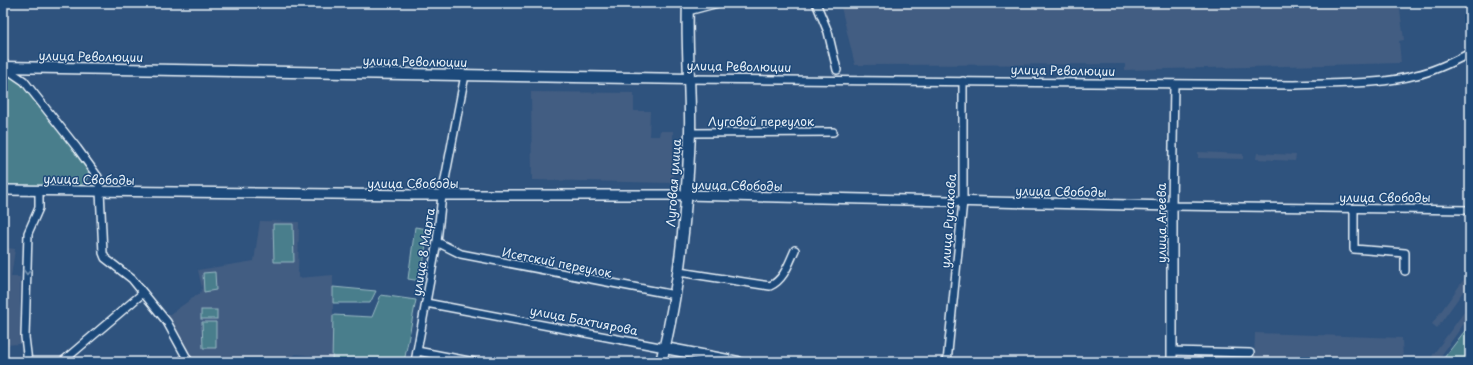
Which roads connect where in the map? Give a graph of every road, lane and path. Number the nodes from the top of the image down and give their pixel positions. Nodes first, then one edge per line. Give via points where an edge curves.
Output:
1 (718, 3) edge
2 (816, 3) edge
3 (688, 7) edge
4 (1470, 53) edge
5 (4, 66) edge
6 (837, 70) dead end
7 (465, 75) junction
8 (688, 79) junction
9 (963, 81) junction
10 (1174, 84) junction
11 (833, 132) dead end
12 (690, 133) junction
13 (3, 190) edge
14 (39, 191) junction
15 (100, 191) junction
16 (442, 195) junction
17 (686, 195) junction
18 (963, 201) junction
19 (1172, 206) junction
20 (1354, 209) junction
21 (1470, 210) edge
22 (437, 242) junction
23 (795, 250) dead end
24 (1405, 271) dead end
25 (679, 272) junction
26 (144, 293) junction
27 (675, 295) junction
28 (426, 303) junction
29 (664, 348) junction
30 (417, 351) junction
31 (1172, 351) junction
32 (1250, 353) dead end
33 (28, 362) edge
34 (62, 362) edge
35 (189, 362) edge
36 (415, 362) edge
37 (474, 362) edge
38 (661, 362) edge
39 (738, 362) edge
40 (947, 362) edge
41 (1172, 362) edge

1 - 3 street
2 - 6 street via 828,32
3 - 8 main road, Луговая улица
4 - 10 street, улица Революции via 1416,76 1393,79 1295,85
5 - 7 main road, улица Революции
5 - 15 street via 24,81 77,148 98,177
7 - 8 main road, улица Революции
7 - 16 street, улица 8 Марта
8 - 9 street, улица Революции
8 - 12 main road, Луговая улица
9 - 10 street, улица Революции
9 - 18 street, улица Русакова
10 - 19 street, улица Агеева
11 - 12 street, Луговой переулок
12 - 17 main road, Луговая улица
13 - 14 street, улица Свободы
14 - 15 street, улица Свободы
14 -> 33 street via 39,208 28,233 25,337
15 - 16 street, улица Свободы
15 - 26 street via 105,258
16 - 17 street, улица Свободы
16 - 22 street, улица 8 Марта
17 - 18 street, улица Свободы
17 - 25 main road, Луговая улица
18 - 19 street, улица Свободы
18 - 40 street, улица Русакова
19 - 20 street, улица Свободы
19 - 31 street, улица Агеева
20 - 21 street, улица Свободы
20 - 24 street via 1354,249 1405,253
22 - 27 street, Исетский переулок via 468,256
22 - 28 street, улица 8 Марта
23 - 25 street via 777,284 770,286
25 - 27 main road, Луговая улица
26 - 34 street
26 - 35 street via 176,335
27 - 29 main road, Луговая улица
28 - 29 street, улица Бахтиярова
28 - 30 street, улица 8 Марта
29 - 38 main road, Луговая улица
29 - 39 main road, улица Бахтиярова
30 - 36 street, улица 8 Марта
30 - 37 street
31 - 32 street
31 - 41 street, улица Агеева

